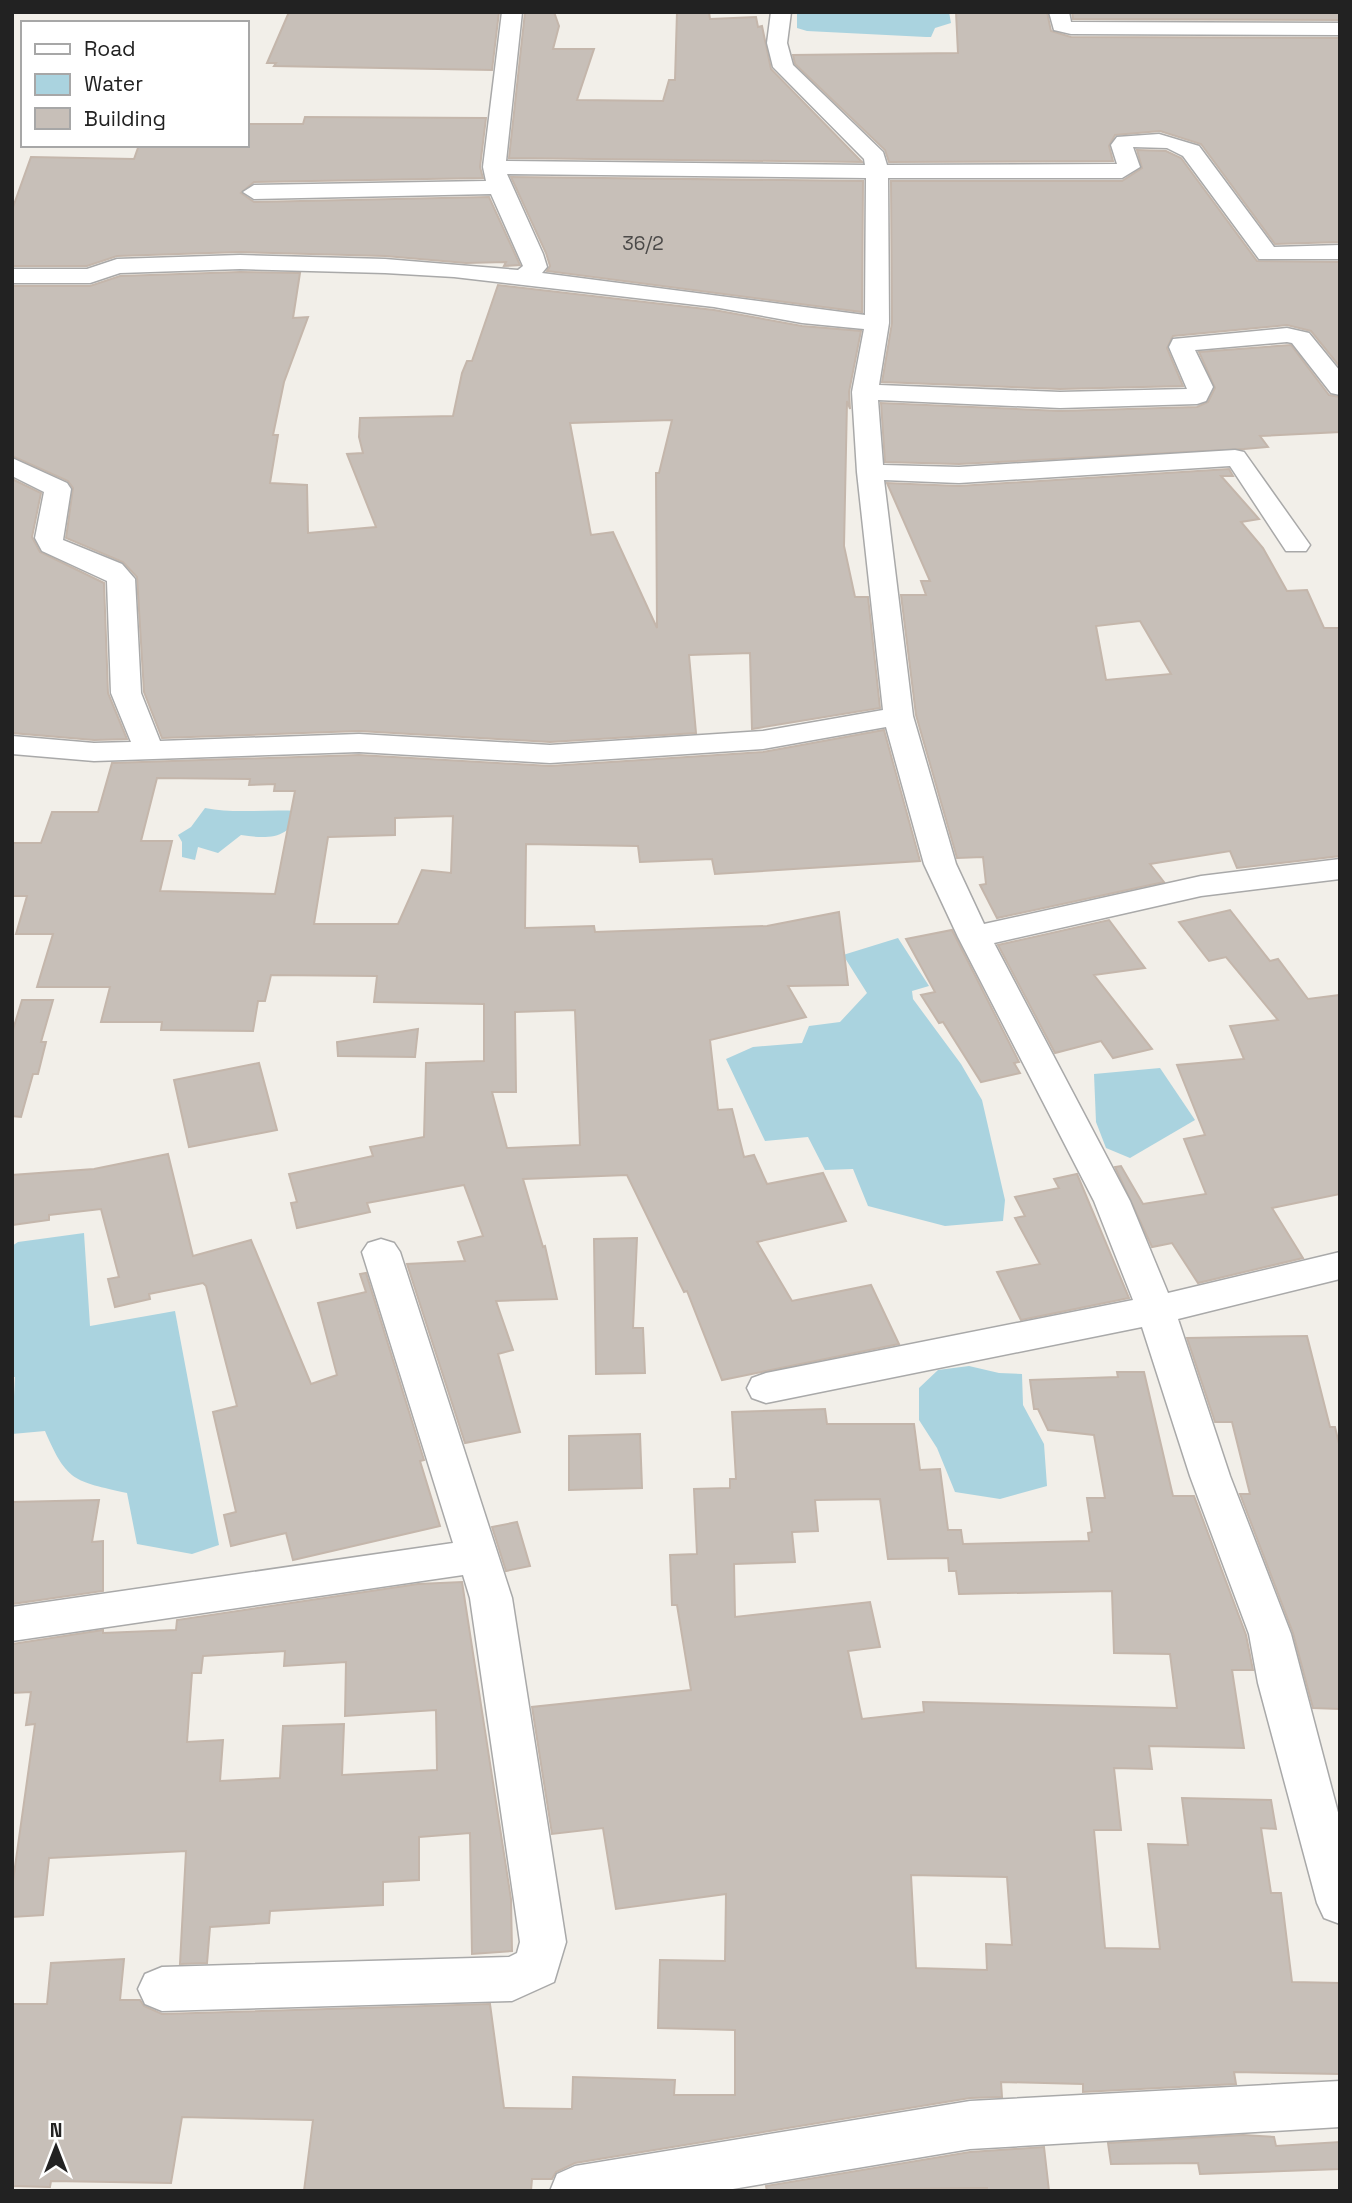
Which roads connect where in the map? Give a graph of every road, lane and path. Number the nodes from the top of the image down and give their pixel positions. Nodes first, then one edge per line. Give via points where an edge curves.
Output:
1 (512, 12) edge
2 (781, 12) edge
3 (1059, 12) edge
4 (1340, 29) edge
5 (877, 172) junction
6 (496, 177) junction
7 (254, 192) dead end
8 (1340, 252) edge
9 (524, 278) junction
10 (15, 279) edge
11 (877, 323) junction
12 (1340, 388) edge
13 (865, 392) junction
14 (12, 466) edge
15 (870, 472) junction
16 (1296, 545) dead end
17 (898, 716) junction
18 (12, 745) edge
19 (149, 750) junction
20 (1340, 869) edge
21 (974, 937) junction
22 (381, 1252) dead end
23 (1340, 1265) edge
24 (1156, 1310) junction
25 (766, 1388) dead end
26 (478, 1556) junction
27 (12, 1624) edge
28 (1340, 1903) edge
29 (162, 1989) dead end
30 (1340, 2104) edge
31 (575, 2191) edge

1 - 6 street
2 - 5 street via 777,43 783,67 874,157
3 - 4 street via 1061,26 1071,28
5 - 6 street
5 - 8 street via 1122,171 1129,167 1125,142 1162,141 1191,151 1267,254
5 - 11 street
6 - 7 street
6 - 9 street via 531,249 535,267
9 - 10 street via 399,266 240,261 117,266 90,276
9 - 11 street
11 - 13 street
12 - 13 street via 1300,338 1287,335 1182,344 1200,387 1197,396 1060,400
13 - 15 street
14 - 19 street via 58,489 49,538 52,545 112,570 121,579 126,693
15 - 16 street via 959,475 1235,458
15 - 17 street
17 - 19 street via 763,740 550,754 359,743
17 - 21 street via 940,864
18 - 19 street via 94,752
20 - 21 street via 1201,886
21 - 24 street via 1112,1201
22 - 26 street
23 - 24 street
24 - 25 street
24 - 28 street via 1210,1476 1270,1634
26 - 27 street
26 - 29 street via 491,1598 543,1942 537,1968 512,1979
30 - 31 street via 971,2125

